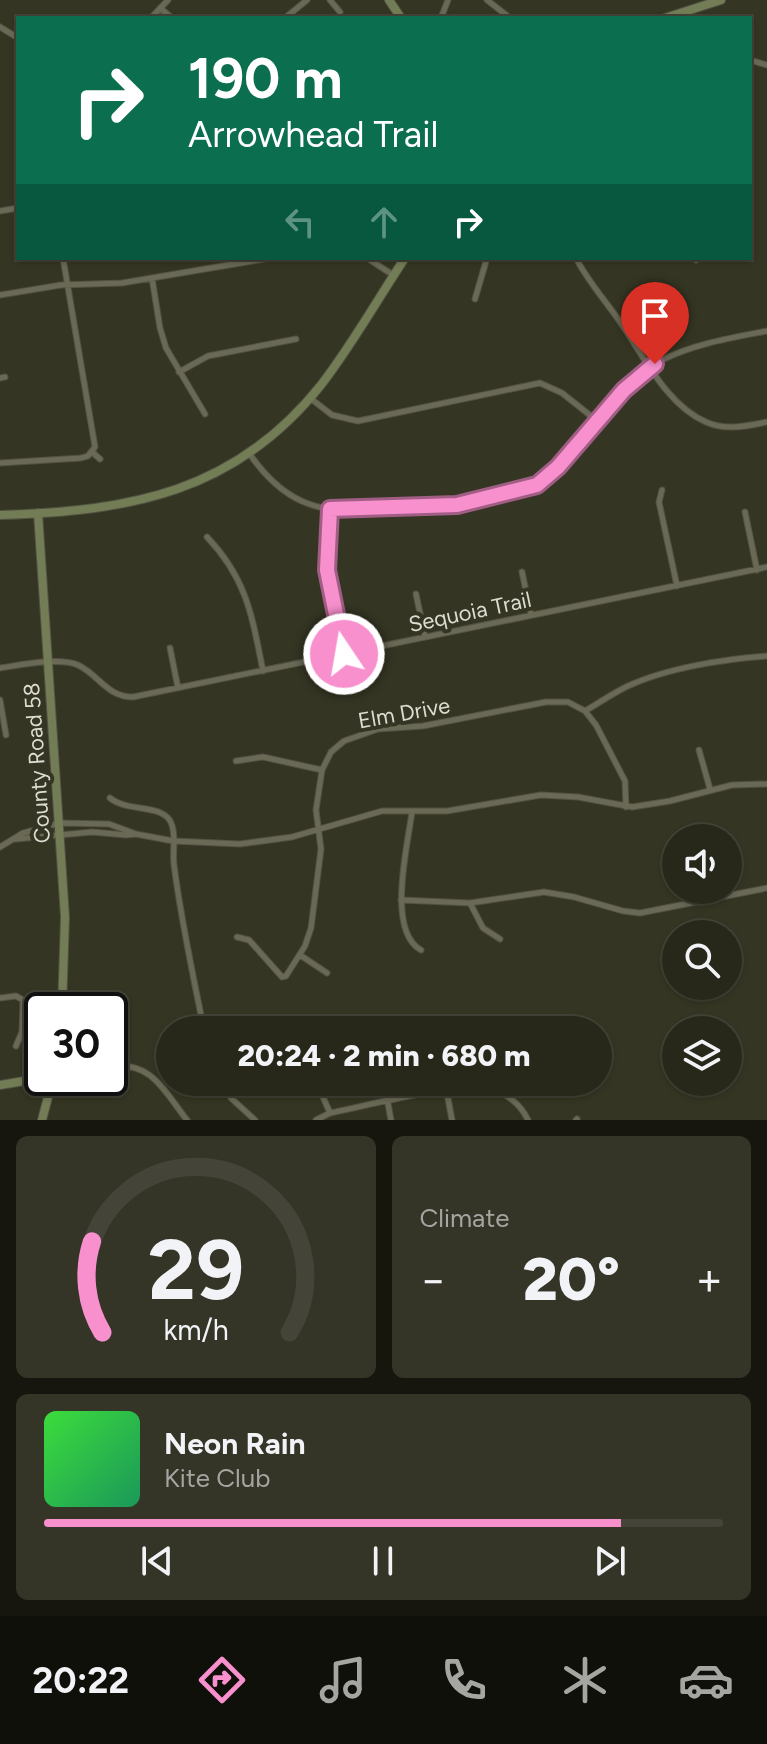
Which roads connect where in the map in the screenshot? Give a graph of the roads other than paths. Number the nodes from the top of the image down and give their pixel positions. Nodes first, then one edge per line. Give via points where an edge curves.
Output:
1 (168, 0) edge
2 (307, 0) edge
3 (330, 0) edge
4 (487, 0) edge
5 (721, 0) edge
6 (707, 2) edge
7 (160, 8) junction
8 (340, 12) dead end
9 (153, 16) edge
10 (170, 16) edge
11 (287, 16) edge
12 (507, 16) edge
13 (670, 16) edge
14 (753, 61) dead end
15 (767, 65) edge
16 (63, 260) edge
17 (258, 260) edge
18 (370, 260) edge
19 (404, 260) edge
20 (486, 260) edge
21 (577, 260) edge
22 (394, 275) junction
23 (152, 278) junction
24 (68, 286) junction
25 (0, 295) edge
26 (475, 299) dead end
27 (767, 331) edge
28 (296, 339) dead end
29 (651, 367) junction
30 (179, 372) junction
31 (310, 398) junction
32 (205, 414) dead end
33 (596, 420) junction
34 (767, 422) edge
35 (92, 452) junction
36 (248, 452) junction
37 (100, 459) dead end
38 (0, 463) edge
39 (662, 490) dead end
40 (330, 509) junction
41 (745, 512) dead end
42 (38, 513) junction
43 (0, 515) edge
44 (207, 537) dead end
45 (767, 567) edge
46 (757, 570) junction
47 (522, 572) dead end
48 (677, 586) junction
49 (416, 594) dead end
50 (531, 615) junction
51 (425, 637) junction
52 (170, 648) dead end
53 (344, 654) junction
54 (767, 656) edge
55 (48, 663) junction
56 (0, 668) edge
57 (263, 671) junction
58 (178, 688) junction
59 (0, 700) edge
60 (585, 711) junction
61 (6, 735) dead end
62 (699, 750) dead end
63 (236, 761) dead end
64 (322, 770) junction
65 (767, 784) edge
66 (710, 789) junction
67 (110, 798) dead end
68 (626, 807) junction
69 (412, 812) junction
70 (59, 823) junction
71 (318, 830) junction
72 (60, 834) junction
73 (136, 834) junction
74 (15, 839) junction
75 (173, 841) junction
76 (0, 847) edge
77 (767, 888) edge
78 (401, 900) junction
79 (470, 903) junction
80 (237, 937) dead end
81 (500, 939) dead end
82 (421, 950) dead end
83 (300, 955) junction
84 (327, 973) dead end
85 (63, 992) edge
86 (0, 998) edge
87 (201, 1016) edge
88 (16, 1046) dead end
89 (128, 1065) edge
90 (24, 1081) edge
91 (0, 1085) edge
92 (48, 1096) edge
93 (230, 1096) edge
94 (322, 1096) edge
95 (387, 1096) edge
96 (418, 1096) edge
97 (448, 1096) edge
98 (506, 1096) edge
99 (388, 1101) junction
100 (330, 1113) junction
101 (42, 1120) edge
102 (187, 1120) edge
103 (255, 1120) edge
104 (316, 1120) edge
105 (391, 1120) edge
106 (452, 1120) edge
107 (528, 1120) edge

1 - 7 street
2 - 11 street
3 - 8 street
4 - 12 street
5 - 6 street
6 - 13 street
7 - 9 street
7 - 10 street
14 - 15 street
16 - 24 street
17 - 23 street
18 - 22 street
19 - 22 street
20 - 26 street
21 - 29 street
22 - 31 street
23 - 24 street
23 - 30 street via 163,341
24 - 25 street
24 - 35 street via 95,440
27 - 29 street via 695,347
28 - 30 street via 215,354
29 - 33 street
29 - 34 street via 678,401 706,422 734,428
30 - 32 street
31 - 33 street via 332,415 358,421 540,383
31 - 36 street
33 - 40 street via 549,477 528,489 444,506
35 - 37 street
35 - 38 street via 81,458
36 - 40 street via 280,487
36 - 42 street via 149,499 94,510
39 - 48 street via 659,502
40 - 53 street via 327,570
41 - 46 street
42 - 43 street
42 - 55 street, County Road 58
44 - 57 street via 244,589
45 - 46 street, Sequoia Trail
46 - 48 street, Sequoia Trail
47 - 50 street
48 - 50 street, Sequoia Trail
49 - 51 street
50 - 51 street, Sequoia Trail
51 - 53 street, Sequoia Trail
52 - 58 street
53 - 57 street, Sequoia Trail
54 - 60 street via 653,677
55 - 56 street, Sequoia Trail
55 - 58 street, Sequoia Trail via 79,666 123,697
55 - 70 street, County Road 58
57 - 58 street, Sequoia Trail
59 - 61 street
60 - 64 street, Elm Drive via 551,701 423,726 378,729 341,743
60 - 68 street via 625,781
62 - 66 street
63 - 64 street via 263,757
64 - 71 street
65 - 66 street
66 - 68 street
67 - 75 street via 119,805 163,814 170,820
68 - 69 street via 541,795
69 - 71 street via 373,813
69 - 78 street
70 - 72 street, County Road 58
70 - 73 street via 109,824
70 - 74 street
71 - 75 street via 240,844
71 - 83 street via 321,849 311,928
72 - 73 street
72 - 74 street
72 - 85 street, County Road 58 via 66,931
73 - 75 street
74 - 76 street
75 - 87 street
77 - 79 street via 640,913 544,892
78 - 79 street
78 - 82 street via 409,939
79 - 81 street via 483,928
80 - 83 street via 249,940 282,977
83 - 84 street
86 - 88 street via 23,1000
89 - 102 street via 145,1070
90 - 91 street
92 - 101 street
93 - 103 street
94 - 100 street
95 - 99 street
96 - 99 street
97 - 106 street
98 - 107 street
99 - 100 street
99 - 105 street
100 - 104 street

